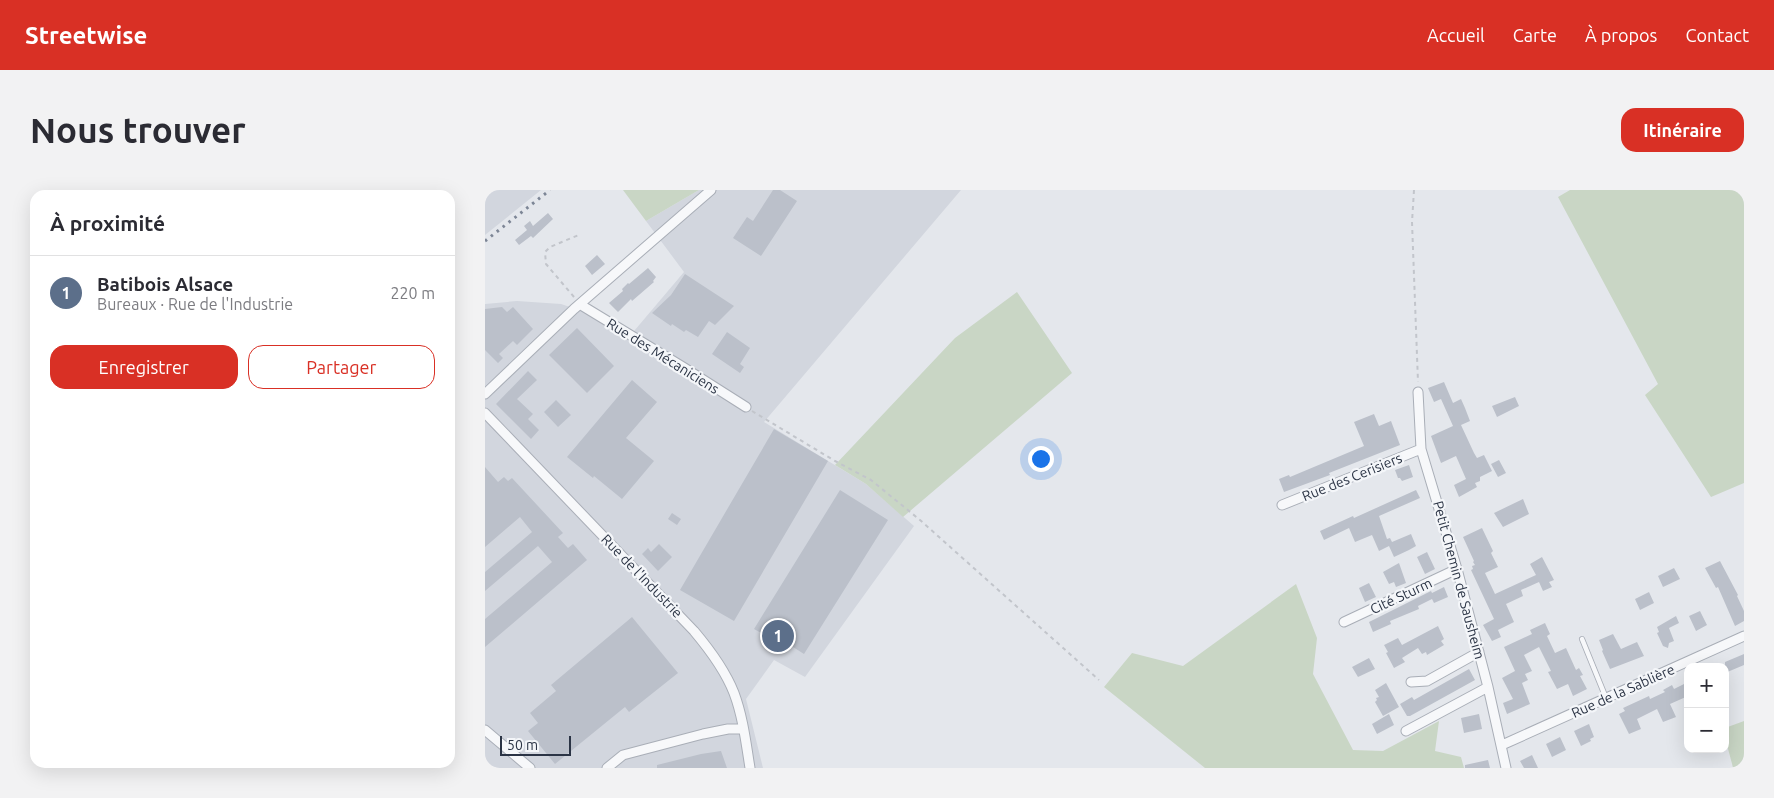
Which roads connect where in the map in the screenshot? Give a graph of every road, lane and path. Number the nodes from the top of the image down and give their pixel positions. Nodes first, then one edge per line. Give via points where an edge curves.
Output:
1 (711, 190) edge
2 (1414, 190) edge
3 (581, 234) dead end
4 (581, 305) junction
5 (1418, 392) joint
6 (485, 394) edge
7 (746, 407) joint
8 (485, 413) edge
9 (1421, 449) junction
10 (1282, 505) dead end
11 (1457, 569) junction
12 (1344, 622) dead end
13 (1744, 636) edge
14 (1582, 639) dead end
15 (1479, 652) junction
16 (1099, 680) dead end
17 (1411, 682) dead end
18 (1487, 687) junction
19 (1606, 698) junction
20 (485, 730) edge
21 (743, 730) junction
22 (1407, 731) dead end
23 (1502, 745) junction
24 (530, 768) edge
25 (607, 768) edge
26 (750, 768) edge
27 (1506, 768) edge

1 - 4 street
2 - 5 path via 1412,222
3 - 4 path via 550,247 545,257 546,264
4 - 6 street
4 - 7 street, Rue des Mécaniciens
5 - 9 street, Petit Chemin de Sausheim
7 - 16 path via 871,480
8 - 21 street, Rue de l'Industrie via 694,631 711,652 733,691
9 - 10 street, Rue des Cerisiers
9 - 11 street, Petit Chemin de Sausheim
11 - 12 street, Cité Sturm
11 - 15 street, Petit Chemin de Sausheim
13 - 19 street, Rue de la Sablière
14 - 19 lane
15 - 17 street via 1427,681
15 - 18 street, Petit Chemin de Sausheim
18 - 22 street
18 - 23 street, Petit Chemin de Sausheim
19 - 23 street, Rue de la Sablière
20 - 24 street
21 - 25 street via 703,734 623,755
21 - 26 street, Rue de l'Industrie
23 - 27 street, Petit Chemin de Sausheim

